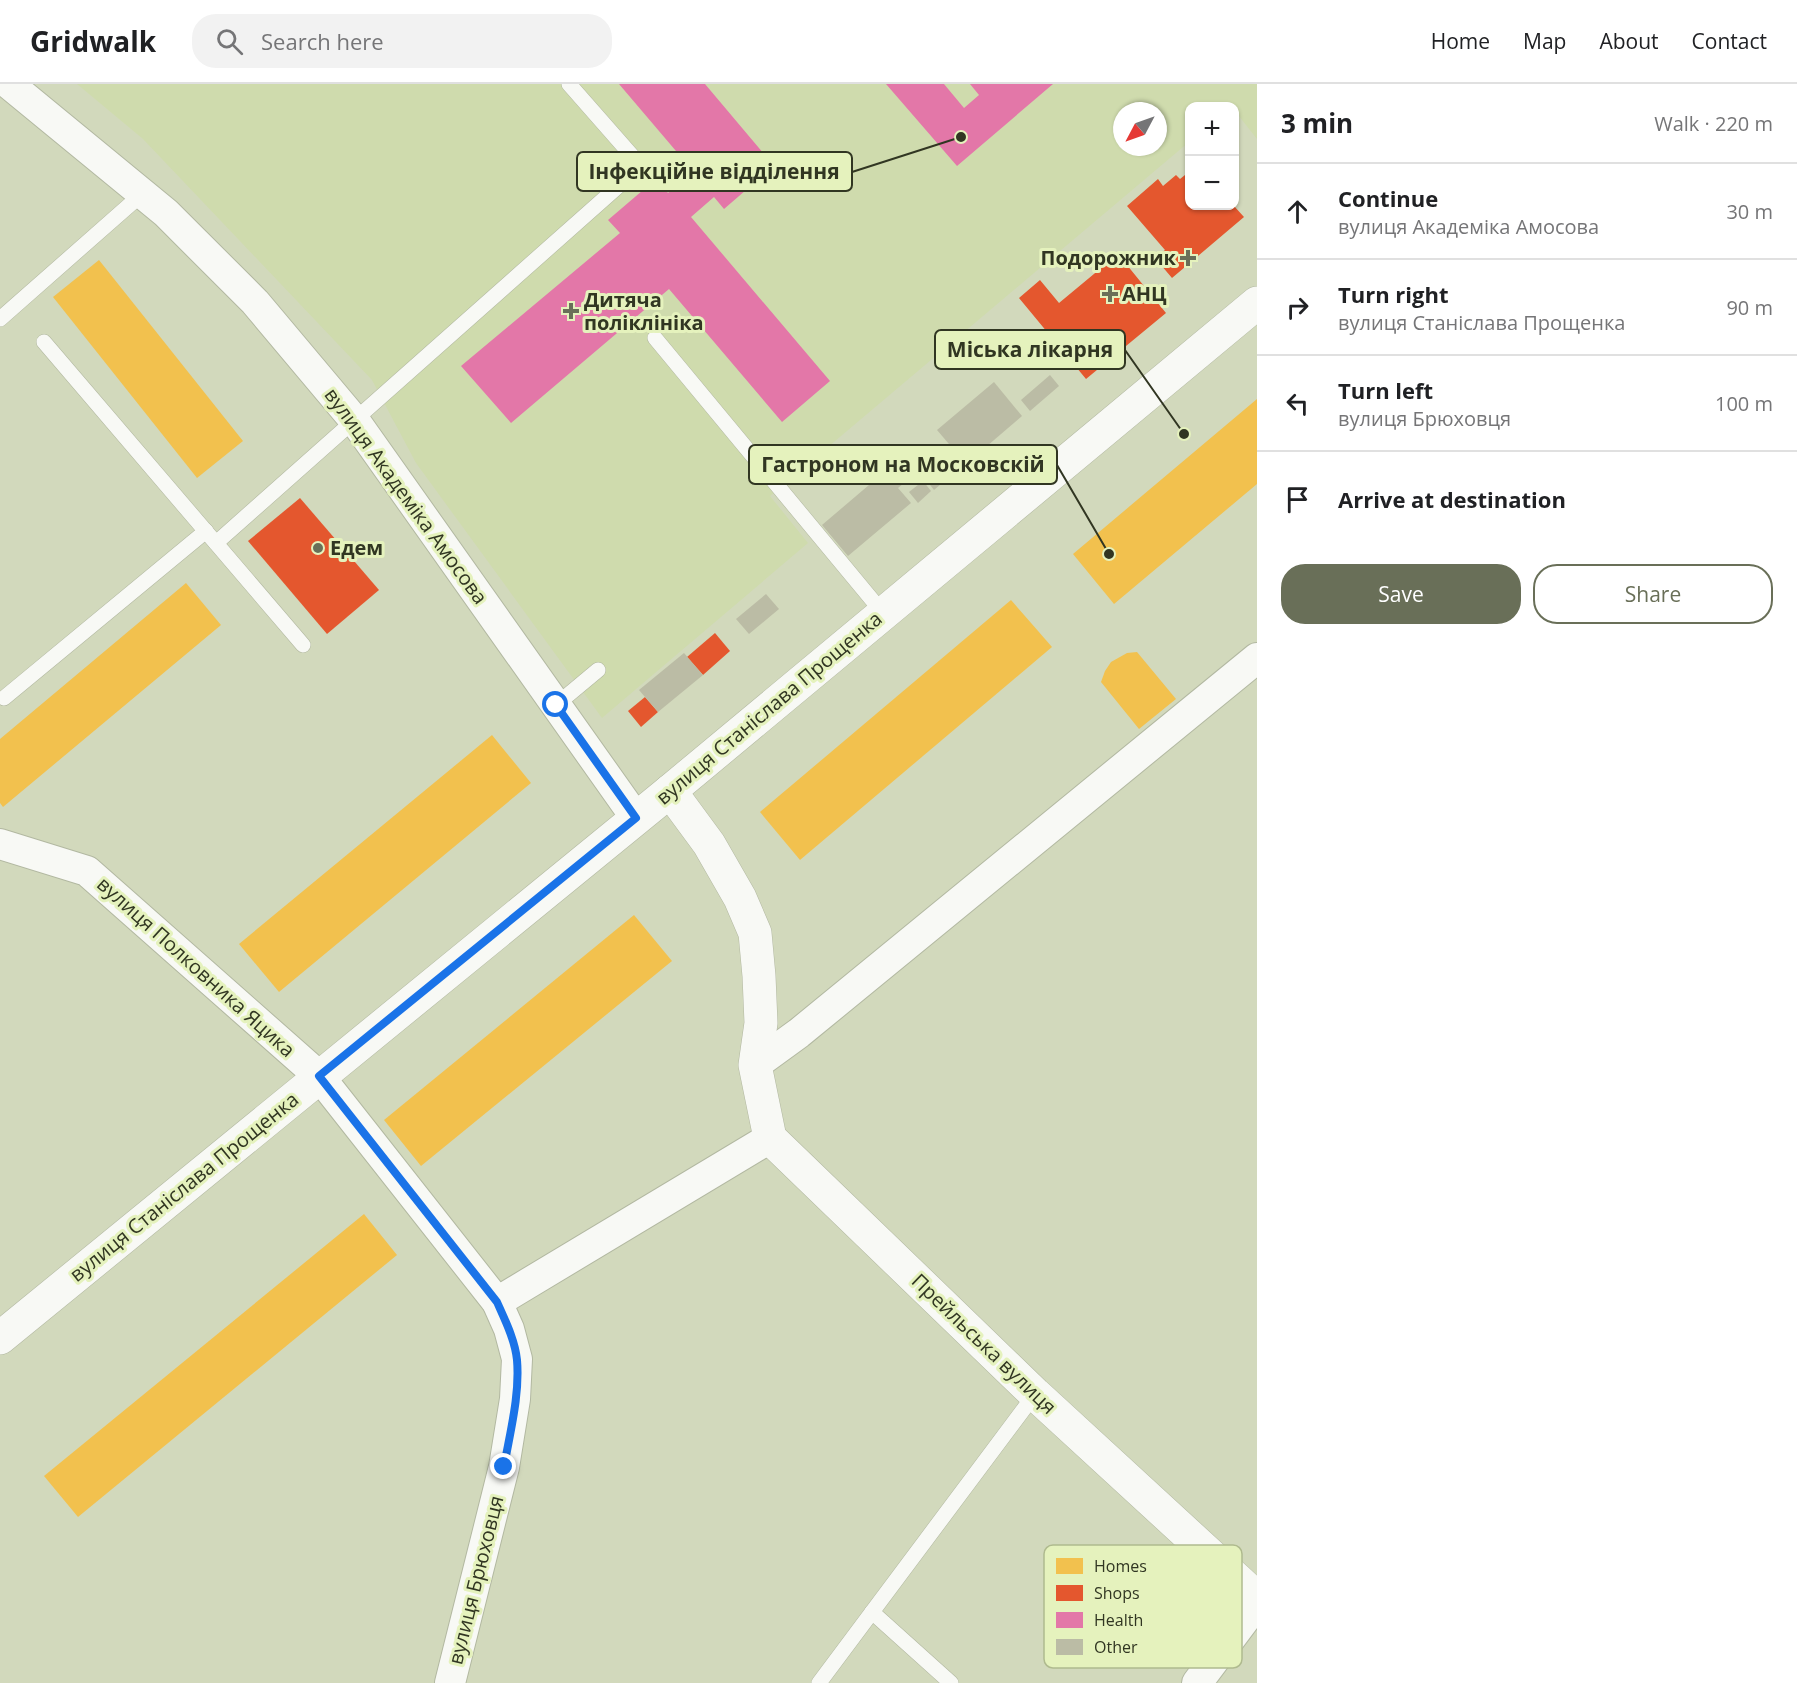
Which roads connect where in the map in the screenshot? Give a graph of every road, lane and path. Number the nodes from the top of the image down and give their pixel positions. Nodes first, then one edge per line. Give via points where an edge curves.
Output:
1 (9, 84) edge
2 (569, 84) edge
3 (142, 194) junction
4 (1257, 303) edge
5 (0, 319) edge
6 (655, 338) dead end
7 (44, 342) dead end
8 (355, 421) junction
9 (211, 537) junction
10 (884, 613) junction
11 (303, 645) dead end
12 (1257, 658) edge
13 (598, 670) dead end
14 (4, 698) dead end
15 (556, 705) junction
16 (670, 791) junction
17 (636, 818) junction
18 (0, 844) edge
19 (755, 1065) junction
20 (319, 1076) junction
21 (770, 1138) junction
22 (497, 1302) junction
23 (0, 1338) edge
24 (1035, 1394) junction
25 (1199, 1545) edge
26 (1242, 1584) edge
27 (1257, 1598) edge
28 (1257, 1604) edge
29 (872, 1612) junction
30 (1242, 1624) edge
31 (1208, 1668) edge
32 (450, 1683) edge
33 (819, 1683) edge
34 (951, 1683) edge
35 (1197, 1683) edge

1 - 3 street, вулиця Академіка Амосова
2 - 8 lane via 640,166
3 - 5 lane
3 - 8 street, вулиця Академіка Амосова via 255,302
4 - 10 main road, вулиця Станіслава Прощенка
6 - 10 lane
7 - 9 lane
8 - 9 lane
8 - 15 street, вулиця Академіка Амосова
9 - 11 lane
9 - 14 lane
10 - 16 main road, вулиця Станіслава Прощенка
12 - 19 street
13 - 15 lane
15 - 17 street, вулиця Академіка Амосова
16 - 17 main road, вулиця Станіслава Прощенка
16 - 19 main road via 709,844 740,898 754,933 761,1023
17 - 20 main road, вулиця Станіслава Прощенка
18 - 20 street, вулиця Полковника Яцика via 87,871
19 - 21 main road
20 - 22 street, вулиця Брюховця
20 - 23 main road, вулиця Станіслава Прощенка
21 - 22 street
21 - 24 main road, Прейльська вулиця
22 - 32 street, вулиця Брюховця via 517,1359 515,1399 504,1467
24 - 25 main road, Прейльська вулиця
24 - 29 lane
26 - 27 main road, Прейльська вулиця
28 - 30 street
29 - 33 lane
29 - 34 lane
31 - 35 street

